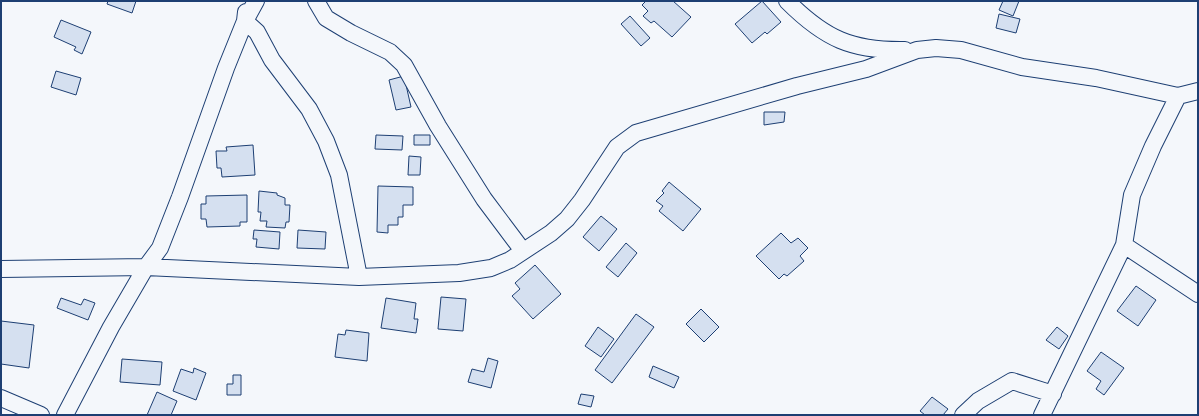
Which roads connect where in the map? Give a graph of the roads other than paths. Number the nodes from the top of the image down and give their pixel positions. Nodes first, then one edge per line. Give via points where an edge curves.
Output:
1 (248, 1) edge
2 (256, 1) edge
3 (316, 1) edge
4 (787, 1) edge
5 (245, 21) junction
6 (917, 50) junction
7 (1198, 91) edge
8 (1178, 96) junction
9 (1124, 245) junction
10 (523, 251) junction
11 (146, 267) junction
12 (1, 269) edge
13 (359, 277) junction
14 (1198, 294) edge
15 (1052, 394) junction
16 (1, 398) edge
17 (41, 415) edge
18 (65, 415) edge
19 (963, 415) edge
20 (1042, 415) edge

1 - 5 street
2 - 5 street
3 - 10 street via 326,18 390,52 404,65 438,126 484,199
4 - 6 street via 802,16 825,32 850,44 884,51
5 - 11 street via 178,204 160,248
5 - 13 street via 257,32 272,60 309,109 326,141 339,175
6 - 8 street via 961,50 1022,67 1096,78
6 - 10 street via 866,69 797,86 636,133 617,147 567,219
7 - 8 street
8 - 9 street via 1132,195
9 - 14 street
9 - 15 street
10 - 13 street via 491,268 459,273
11 - 12 street
11 - 13 street
11 - 18 street
15 - 19 street via 1012,381 978,401
15 - 20 street
16 - 17 street

